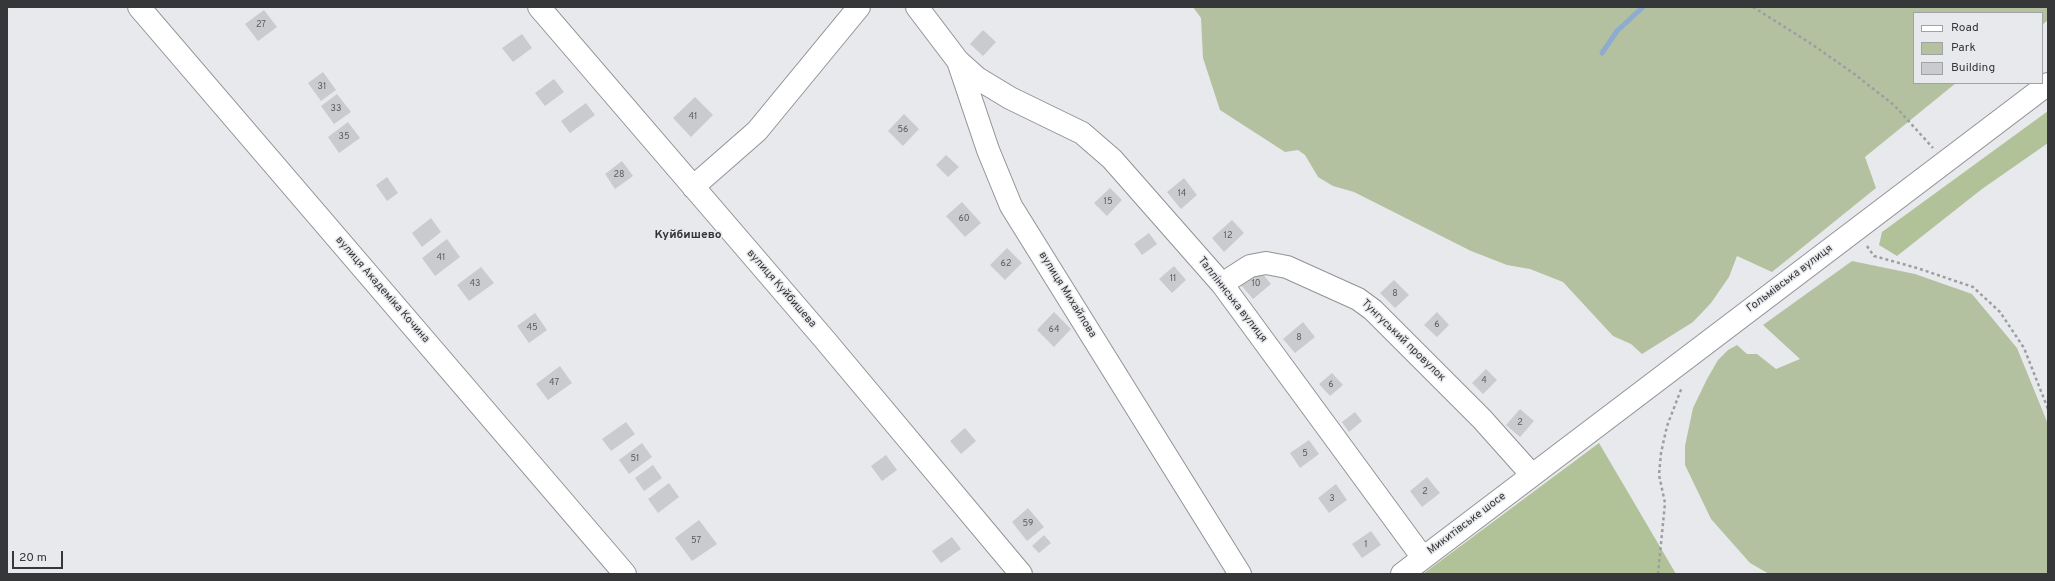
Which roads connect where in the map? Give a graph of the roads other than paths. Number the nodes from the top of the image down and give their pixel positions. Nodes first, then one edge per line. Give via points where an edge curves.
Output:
1 (139, 7) edge
2 (538, 7) edge
3 (859, 7) edge
4 (917, 7) edge
5 (958, 61) junction
6 (2048, 84) edge
7 (693, 187) junction
8 (1222, 284) junction
9 (1532, 474) junction
10 (1423, 558) junction
11 (626, 574) edge
12 (1021, 574) edge
13 (1240, 574) edge
14 (1402, 574) edge

1 - 11 street, вулиця Академіка Кочина
2 - 7 street, вулиця Куйбишева
3 - 7 street via 757,130
4 - 5 street, вулиця Михайлова
5 - 8 street, Талліннська вулиця via 977,78 1010,98 1082,133 1097,144
5 - 13 street, вулиця Михайлова via 988,150 1011,206
6 - 9 street, Гольмівська вулиця
7 - 12 street, вулиця Куйбишева via 950,487
8 - 9 street, Тунгуський провулок via 1250,266 1266,263 1287,267 1358,299 1373,310 1482,419
8 - 10 street, Талліннська вулиця
9 - 10 street, Микитівське шосе
10 - 14 street, Микитівське шосе

